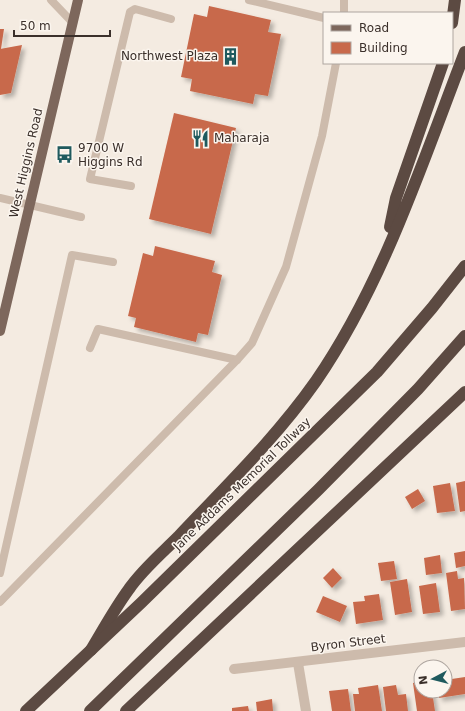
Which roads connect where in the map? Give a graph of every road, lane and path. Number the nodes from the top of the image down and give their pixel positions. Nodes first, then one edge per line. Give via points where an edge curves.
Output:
1 (50, 0) edge
2 (78, 0) edge
3 (249, 0) edge
4 (344, 0) edge
5 (455, 0) edge
6 (344, 12) edge
7 (453, 15) edge
8 (323, 18) edge
9 (171, 19) dead end
10 (73, 23) junction
11 (465, 52) edge
12 (336, 64) edge
13 (443, 64) edge
14 (131, 186) dead end
15 (0, 198) edge
16 (30, 205) junction
17 (81, 217) dead end
18 (385, 252) junction
19 (113, 262) dead end
20 (465, 266) edge
21 (0, 331) edge
22 (465, 336) edge
23 (90, 348) dead end
24 (237, 360) junction
25 (465, 392) edge
26 (0, 573) edge
27 (0, 602) edge
28 (465, 642) edge
29 (91, 650) junction
30 (298, 663) junction
31 (234, 669) dead end
32 (26, 711) edge
33 (90, 711) edge
34 (126, 711) edge
35 (306, 711) edge

1 - 10 lane
2 - 10 main road, West Higgins Road
3 - 8 lane
4 - 6 lane
5 - 7 highway
9 - 14 lane via 134,9 130,12 90,179
10 - 16 main road, West Higgins Road
11 - 18 highway
12 - 24 lane via 322,136 286,267 252,343
13 - 18 highway via 396,198
15 - 16 lane
16 - 17 lane
16 - 21 main road, West Higgins Road
18 - 29 highway via 347,330 316,381 288,419 129,588
19 - 26 lane via 72,255
20 - 29 highway, Jane Addams Memorial Tollway via 377,372
22 - 33 highway via 418,389 329,479
23 - 24 lane via 98,329
24 - 27 lane
25 - 34 highway
28 - 30 street, Byron Street
29 - 32 highway, Jane Addams Memorial Tollway
30 - 31 street, Byron Street
30 - 35 street

